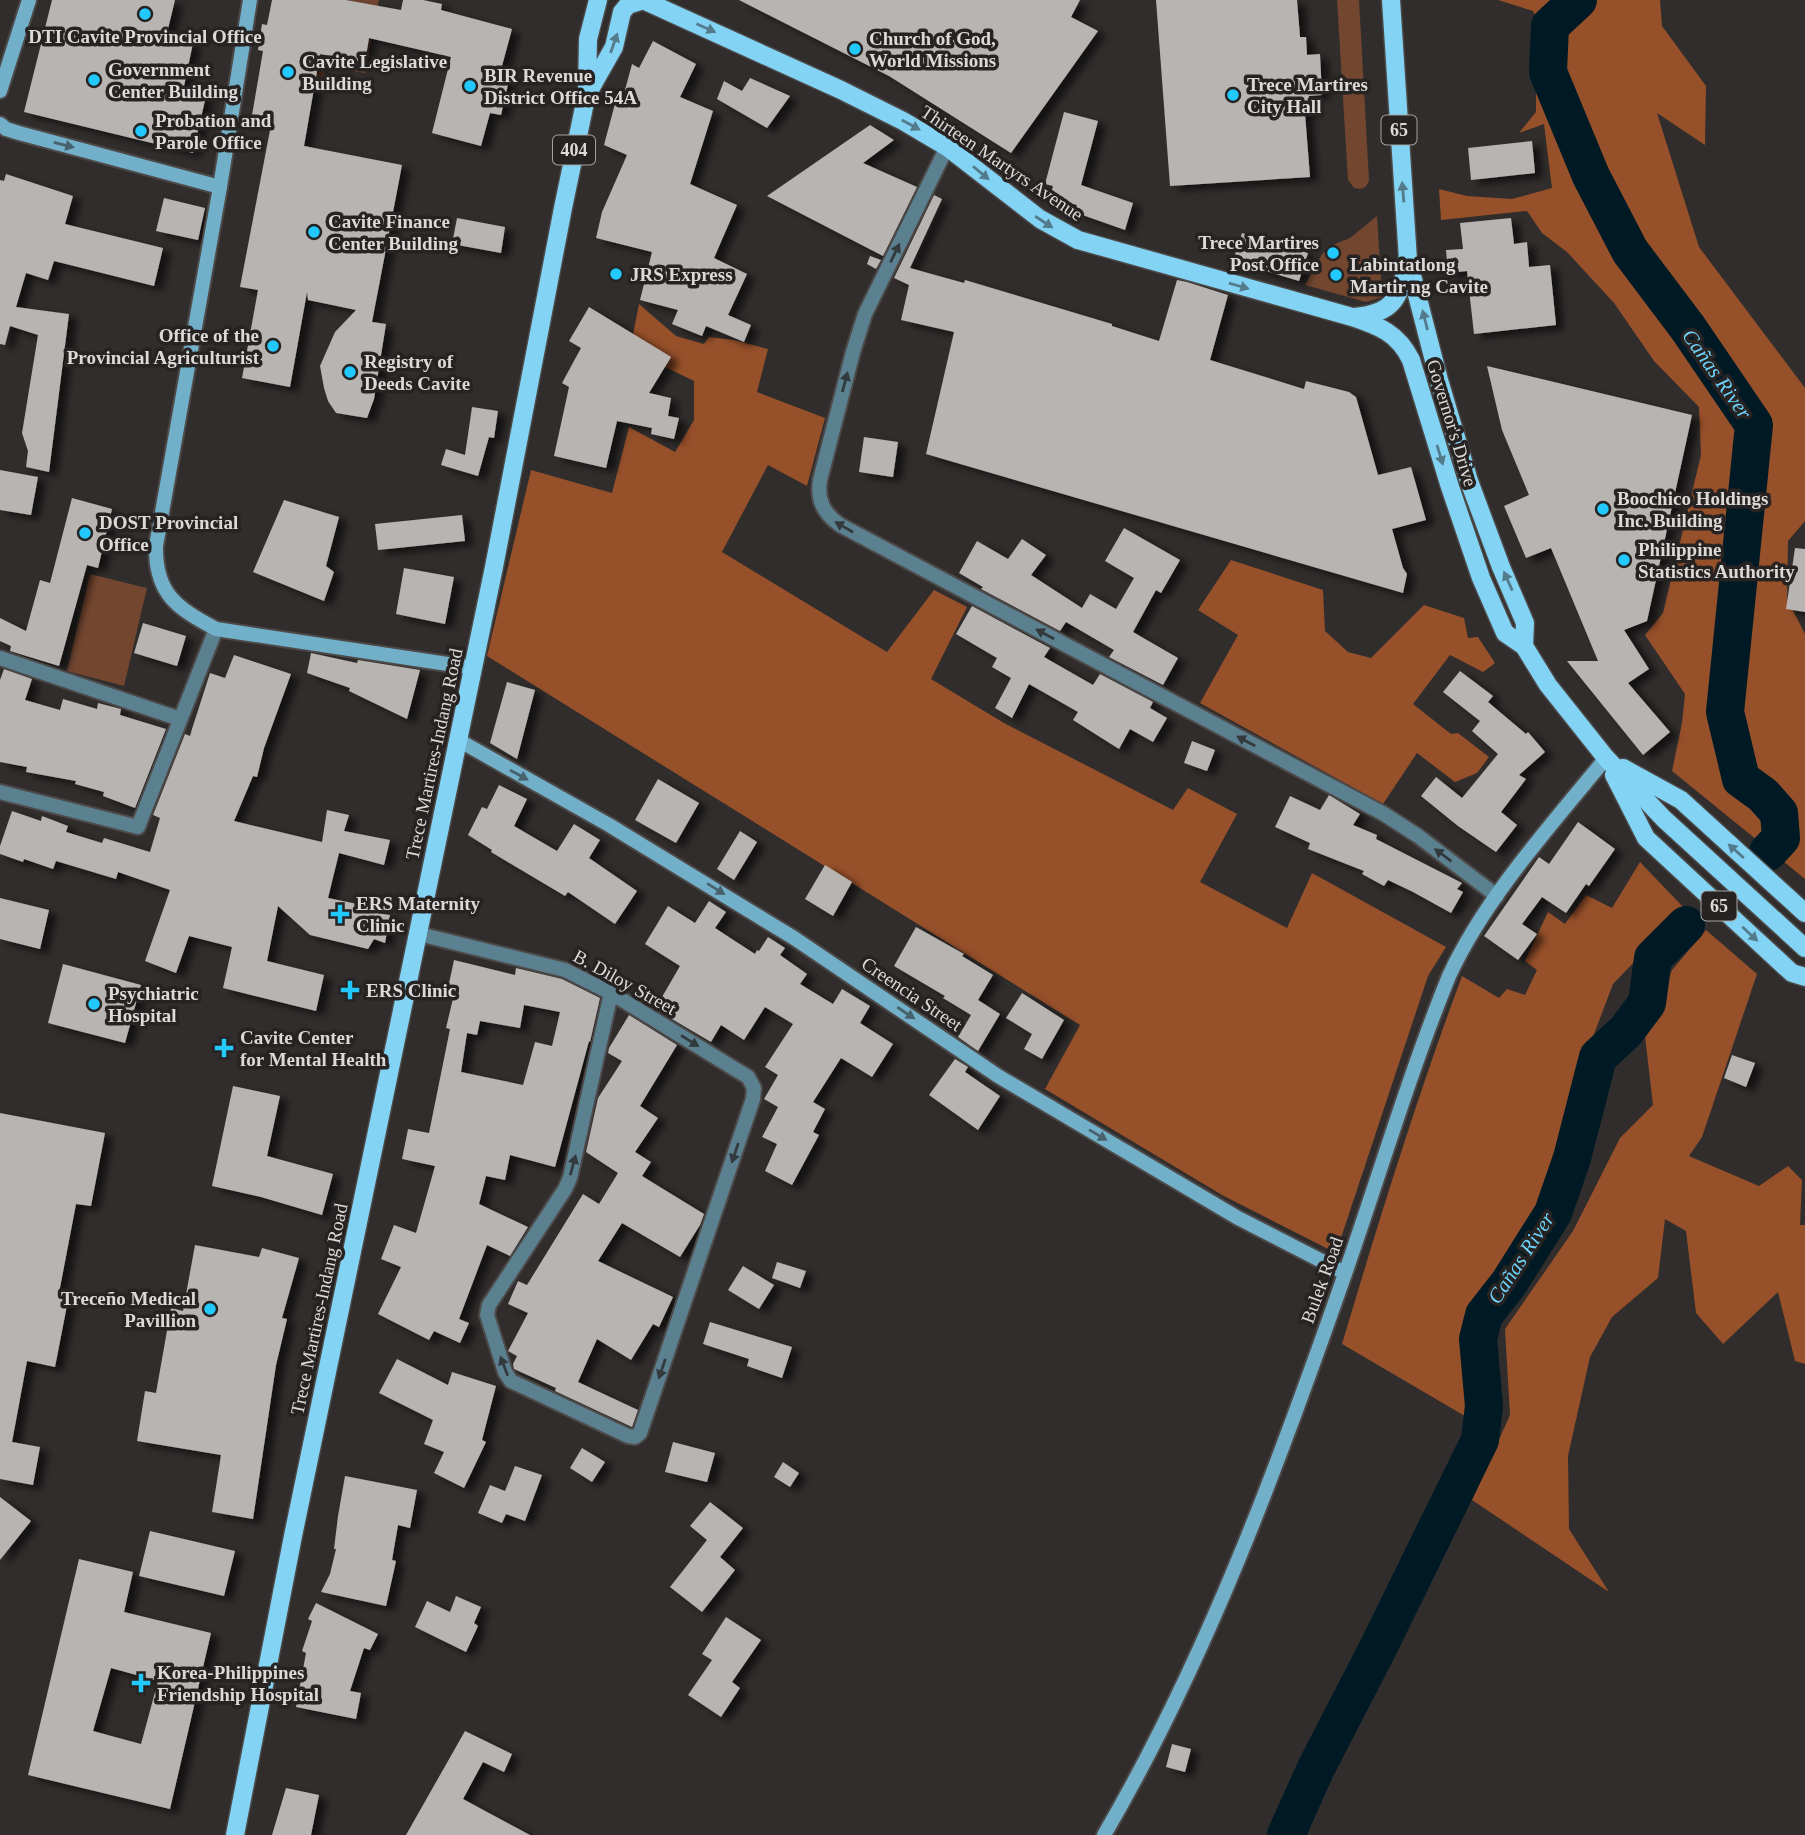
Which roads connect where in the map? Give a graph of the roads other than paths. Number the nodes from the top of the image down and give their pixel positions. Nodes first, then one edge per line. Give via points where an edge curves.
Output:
1 (29, 0) edge
2 (250, 0) edge
3 (598, 0) edge
4 (643, 0) edge
5 (1391, 0) edge
6 (0, 91) edge
7 (587, 93) junction
8 (0, 124) edge
9 (947, 147) junction
10 (220, 187) junction
11 (1408, 260) junction
12 (1352, 317) junction
13 (216, 629) junction
14 (1524, 646) junction
15 (0, 659) edge
16 (474, 668) junction
17 (180, 719) junction
18 (460, 741) junction
19 (1606, 758) junction
20 (0, 792) edge
21 (1497, 895) junction
22 (1805, 913) edge
23 (419, 934) junction
24 (1805, 948) edge
25 (1799, 975) edge
26 (611, 993) junction
27 (1345, 1273) junction
28 (235, 1835) edge
29 (1104, 1835) edge

1 - 6 street
2 - 10 street
3 - 7 main road, Trece Martires-Indang Road / 404 via 588,39
7 -> 4 main road, Trece Martires-Indang Road / 404 via 614,47 622,12
4 -> 9 main road, Thirteen Martyrs Avenue via 841,90
11 -> 5 main road, Governor's Drive / 65
7 - 16 main road, Trece Martires-Indang Road / 404
8 -> 10 street via 6,130
9 -> 12 main road, Thirteen Martyrs Avenue via 1040,219 1077,240
21 -> 9 street via 1384,814 839,525 824,510 820,480 860,329
10 - 13 street via 156,546 156,568 164,590 189,614
11 - 12 main road, Governor's Drive / 65 via 1394,302 1381,312
14 -> 11 main road, Governor's Drive / 65 via 1525,623 1466,470
12 -> 14 main road, Governor's Drive / 65 via 1391,333 1407,352 1495,612 1505,633
13 - 16 street
13 - 17 street
14 - 19 main road, Governor's Drive / 65 via 1548,685
15 - 17 street
16 - 18 main road, Trece Martires-Indang Road / 404
17 - 20 street via 138,827
18 - 23 main road, Trece Martires-Indang Road / 404
18 -> 27 street, Creencia Street via 783,930 1022,1090 1238,1218
19 - 21 street, Bulek Road
22 -> 19 main road, Governor's Drive / 65 via 1681,800
19 - 24 main road, Governor's Drive / 65
19 -> 25 main road, Governor's Drive / 65 via 1646,838
21 - 27 street, Bulek Road via 1446,983
23 - 26 street, B. Diloy Street via 551,965
23 - 28 main road, Trece Martires-Indang Road / 404
26 -> 26 street, B. Diloy Street via 748,1077 754,1088 635,1437 512,1381 505,1372 487,1310 570,1178
27 - 29 street, Bulek Road via 1223,1595 1137,1779

